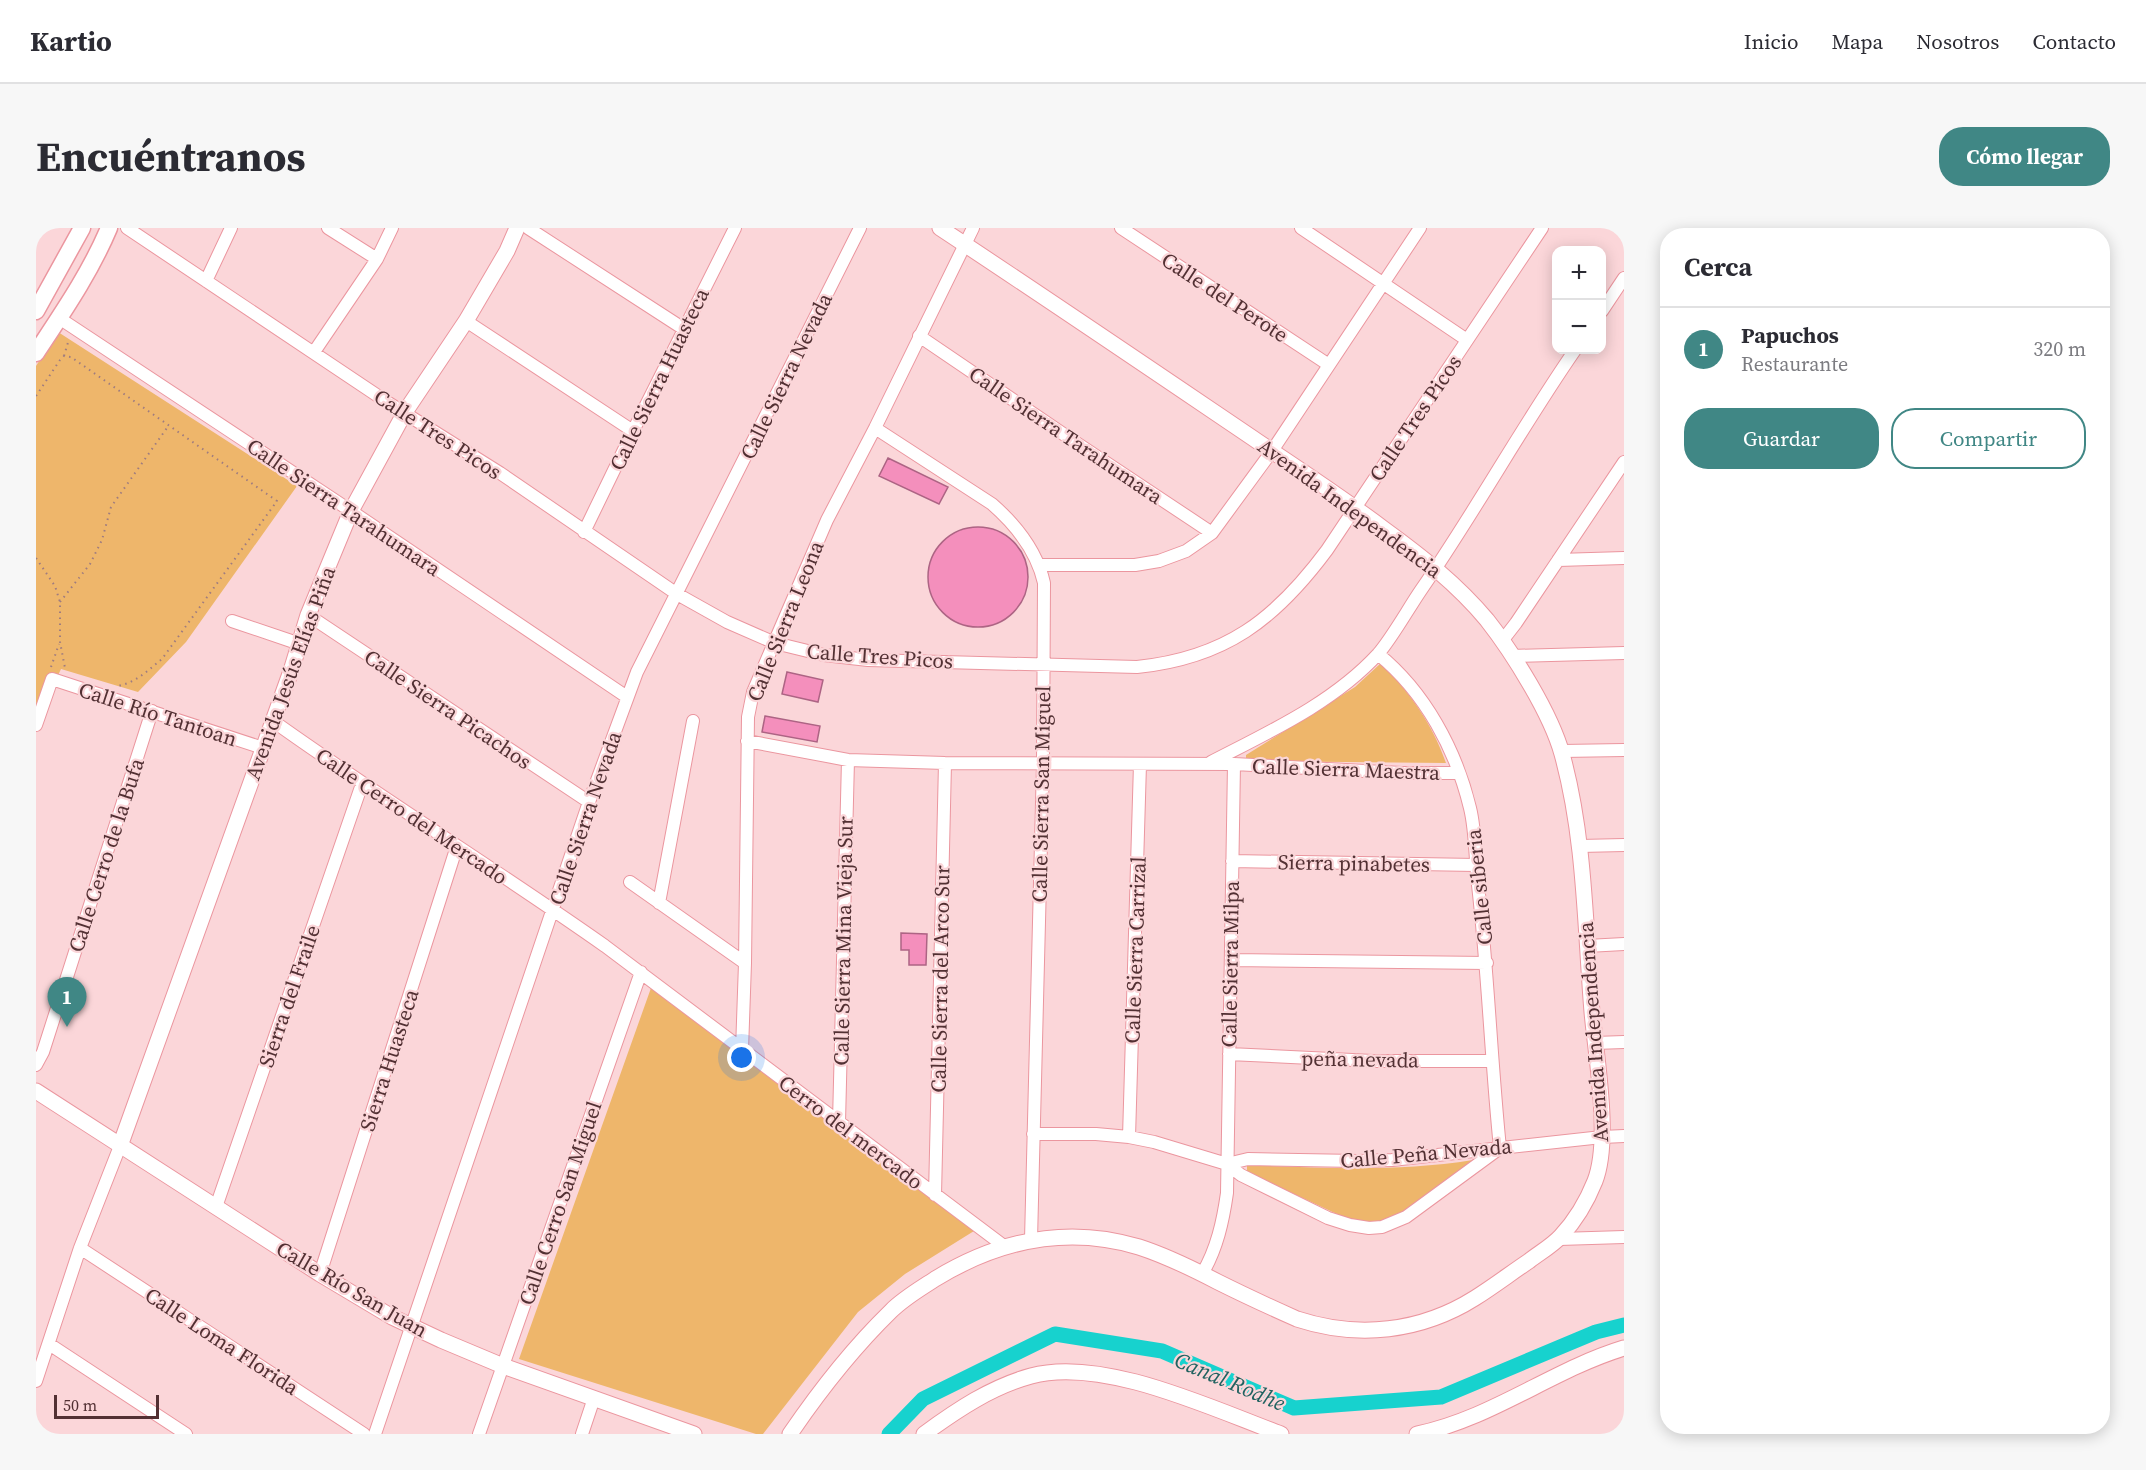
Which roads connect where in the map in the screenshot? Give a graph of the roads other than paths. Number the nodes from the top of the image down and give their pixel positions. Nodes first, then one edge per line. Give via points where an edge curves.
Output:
1 (82, 228) edge
2 (109, 228) edge
3 (127, 228) edge
4 (231, 228) edge
5 (328, 228) edge
6 (392, 228) edge
7 (518, 228) edge
8 (528, 228) edge
9 (860, 228) edge
10 (940, 228) edge
11 (973, 228) edge
12 (1120, 228) edge
13 (1302, 228) edge
14 (1420, 228) edge
15 (1542, 228) edge
16 (733, 229) edge
17 (965, 244) junction
18 (376, 259) junction
19 (1624, 278) edge
20 (206, 281) junction
21 (1384, 284) junction
22 (38, 304) edge
23 (1606, 305) edge
24 (59, 318) junction
25 (466, 321) junction
26 (684, 329) junction
27 (919, 336) junction
28 (1467, 340) junction
29 (314, 352) junction
30 (36, 353) edge
31 (1572, 354) edge
32 (1329, 366) junction
33 (405, 412) junction
34 (875, 428) junction
35 (633, 431) junction
36 (1272, 450) junction
37 (1624, 462) edge
38 (1355, 507) junction
39 (351, 511) junction
40 (584, 532) junction
41 (1212, 533) junction
42 (1624, 558) edge
43 (1558, 560) junction
44 (1040, 565) junction
45 (1437, 568) junction
46 (677, 594) junction
47 (308, 615) junction
48 (232, 621) dead end
49 (1502, 641) junction
50 (300, 644) junction
51 (775, 644) junction
52 (1624, 653) edge
53 (1378, 654) junction
54 (1512, 656) junction
55 (1043, 665) junction
56 (627, 698) junction
57 (152, 711) junction
58 (273, 721) junction
59 (693, 721) dead end
60 (36, 725) edge
61 (747, 741) junction
62 (263, 748) junction
63 (1624, 750) edge
64 (1562, 752) junction
65 (848, 760) junction
66 (945, 763) junction
67 (1042, 763) junction
68 (1140, 764) junction
69 (1208, 764) junction
70 (1234, 764) junction
71 (1459, 773) junction
72 (362, 784) junction
73 (589, 802) junction
74 (1624, 845) edge
75 (457, 846) junction
76 (1580, 846) junction
77 (1232, 861) junction
78 (1476, 866) junction
79 (630, 882) dead end
80 (659, 903) junction
81 (553, 910) junction
82 (1624, 944) edge
83 (1587, 946) junction
84 (1231, 960) junction
85 (745, 963) junction
86 (1487, 963) junction
87 (641, 972) junction
88 (1624, 1042) edge
89 (1595, 1043) junction
90 (742, 1050) junction
91 (1229, 1054) junction
92 (1491, 1060) junction
93 (36, 1065) edge
94 (38, 1097) edge
95 (839, 1122) junction
96 (1033, 1134) junction
97 (1624, 1136) edge
98 (1129, 1137) junction
99 (1602, 1137) junction
100 (120, 1146) junction
101 (1500, 1148) junction
102 (1227, 1164) junction
103 (935, 1195) junction
104 (216, 1207) junction
105 (1624, 1237) edge
106 (1559, 1239) junction
107 (1031, 1240) junction
108 (1004, 1246) junction
109 (80, 1248) junction
110 (320, 1274) junction
111 (1202, 1274) junction
112 (411, 1325) junction
113 (50, 1344) junction
114 (1624, 1348) edge
115 (503, 1366) junction
116 (36, 1381) edge
117 (594, 1398) junction
118 (686, 1432) edge
119 (186, 1434) edge
120 (364, 1434) edge
121 (375, 1434) edge
122 (479, 1434) edge
123 (582, 1434) edge
124 (790, 1434) edge
125 (924, 1434) edge
126 (1281, 1434) edge
127 (1417, 1434) edge

1 - 22 main road
2 - 24 main road via 98,254
3 - 20 street, Calle Tres Picos
4 - 20 street
5 - 18 street
6 - 18 street
7 - 25 street, Avenida Jesús Elías Piña
8 - 26 street
9 - 46 street, Calle Sierra Nevada
10 - 17 street, Avenida Independencia
11 - 17 street, Calle Sierra Leona
12 - 32 street, Calle del Perote
13 - 21 street
14 - 21 street
15 - 28 street, Calle Tres Picos
16 - 26 street, Calle Sierra Huasteca
17 - 27 street, Calle Sierra Leona
17 - 36 street, Avenida Independencia
18 - 29 street
19 - 23 street
20 - 29 street, Calle Tres Picos
21 - 28 street
21 - 32 street
24 - 30 main road
24 - 39 street, Calle Sierra Tarahumara
25 - 33 street, Avenida Jesús Elías Piña
25 - 35 street
26 - 35 street, Calle Sierra Huasteca
27 - 34 street, Calle Sierra Leona
27 - 41 street, Calle Sierra Tarahumara
28 - 38 street, Calle Tres Picos
29 - 33 street, Calle Tres Picos
31 - 45 street
32 - 36 street
33 - 39 street, Avenida Jesús Elías Piña
33 - 40 street, Calle Tres Picos
34 - 44 street, Calle Sierra San Miguel via 992,504 1006,516
34 - 51 street, Calle Sierra Leona via 827,520
35 - 40 street, Calle Sierra Huasteca
36 - 38 street, Avenida Independencia
36 - 41 street
37 - 43 street
38 - 45 street, Avenida Independencia
38 - 55 street, Calle Tres Picos via 1305,580 1271,613 1208,652 1167,664 1137,667
39 - 47 street, Avenida Jesús Elías Piña
39 - 56 street, Calle Sierra Tarahumara
40 - 46 street, Calle Tres Picos
41 - 44 street via 1186,551 1159,561 1135,565
42 - 43 street
43 - 49 street
44 - 55 street, Calle Sierra San Miguel via 1044,583
45 - 49 street, Avenida Independencia via 1469,599
45 - 53 street
46 - 51 street, Calle Tres Picos
46 - 56 street, Calle Sierra Nevada
47 - 50 street, Avenida Jesús Elías Piña
47 - 73 street, Calle Sierra Picachos
48 - 50 street
49 - 54 street, Avenida Independencia
50 - 58 street, Avenida Jesús Elías Piña
51 - 55 street, Calle Tres Picos via 868,660
51 - 61 street, Calle Sierra Leona via 753,692
52 - 54 street
53 - 69 street via 1309,709
53 - 71 street, Calle siberia via 1395,667 1422,702 1442,732
54 - 64 street, Avenida Independencia via 1539,701
55 - 67 street, Calle Sierra San Miguel
56 - 73 street, Calle Sierra Nevada
57 - 60 street, Calle Río Tantoan via 52,680
57 - 62 street, Calle Río Tantoan
57 - 93 street, Calle Cerro de la Bufa
58 - 62 street, Avenida Jesús Elías Piña
58 - 72 street, Calle Cerro del Mercado
59 - 80 street
61 - 65 street
61 - 85 street, Calle Sierra Leona
62 - 100 street, Avenida Jesús Elías Piña
63 - 64 street
64 - 76 street, Avenida Independencia
65 - 66 street
65 - 95 street, Calle Sierra Mina Vieja Sur
66 - 67 street
66 - 103 street, Calle Sierra del Arco Sur
67 - 68 street
67 - 96 street, Calle Sierra San Miguel
68 - 69 street
68 - 98 street, Calle Sierra Carrizal
69 - 70 street
70 - 71 street, Calle Sierra Maestra
70 - 77 street, Calle Sierra Milpa
71 - 78 street, Calle siberia via 1470,809
72 - 75 street, Calle Cerro del Mercado
72 - 104 street, Sierra del Fraile
73 - 81 street, Calle Sierra Nevada
74 - 76 street
75 - 81 street, Calle Cerro del Mercado
75 - 110 street, Sierra Huasteca
76 - 83 street, Avenida Independencia
77 - 78 street, Sierra pinabetes
77 - 84 street, Calle Sierra Milpa
78 - 86 street, Calle siberia
79 - 80 street
80 - 85 street
81 - 87 street, Cerro del mercado
81 - 112 street, Calle Sierra Nevada
82 - 83 street
83 - 89 street, Avenida Independencia
84 - 86 street
84 - 91 street, Calle Sierra Milpa
85 - 90 street, Calle Sierra Leona
86 - 92 street, Calle siberia
87 - 90 street, Cerro del mercado
87 - 115 street, Calle Cerro San Miguel
88 - 89 street
89 - 99 street, Avenida Independencia
90 - 95 street, Cerro del mercado
91 - 92 street, peña nevada
91 - 102 street, Calle Sierra Milpa
92 - 101 street, Calle siberia
94 - 100 street, Calle Río San Juan
95 - 103 street, Cerro del mercado
96 - 98 street
96 - 107 street, Calle Sierra San Miguel
97 - 99 street, Calle Peña Nevada
98 - 102 street
99 - 101 street, Calle Peña Nevada
99 - 106 street, Avenida Independencia via 1596,1179
100 - 104 street, Calle Río San Juan
100 - 109 street
101 - 102 street, Calle Peña Nevada via 1392,1160 1248,1159
101 - 102 street via 1406,1217 1382,1227 1350,1226 1329,1218 1241,1175
102 - 111 street, Calle Sierra Milpa via 1222,1224
103 - 108 street, Cerro del mercado
104 - 110 street, Calle Río San Juan
105 - 106 street
106 - 111 street, Avenida Independencia via 1468,1302 1429,1320 1382,1330 1345,1330 1312,1324
107 - 108 street, Avenida Independencia
107 - 111 street, Avenida Independencia via 1074,1237 1116,1241 1169,1258
108 - 124 street, Avenida Independencia via 948,1271 892,1310 826,1383
109 - 113 street
109 - 120 street, Calle Loma Florida
110 - 112 street, Calle Río San Juan
112 - 115 street, Calle Río San Juan
112 - 121 street, Calle Sierra Nevada
113 - 116 street
113 - 119 street
114 - 127 street via 1571,1368 1468,1418
115 - 117 street, Calle Río San Juan
115 - 122 street, Calle Cerro San Miguel
117 - 118 street, Calle Río San Juan
117 - 123 street
125 - 126 street via 969,1402 1033,1376 1058,1372 1121,1378

